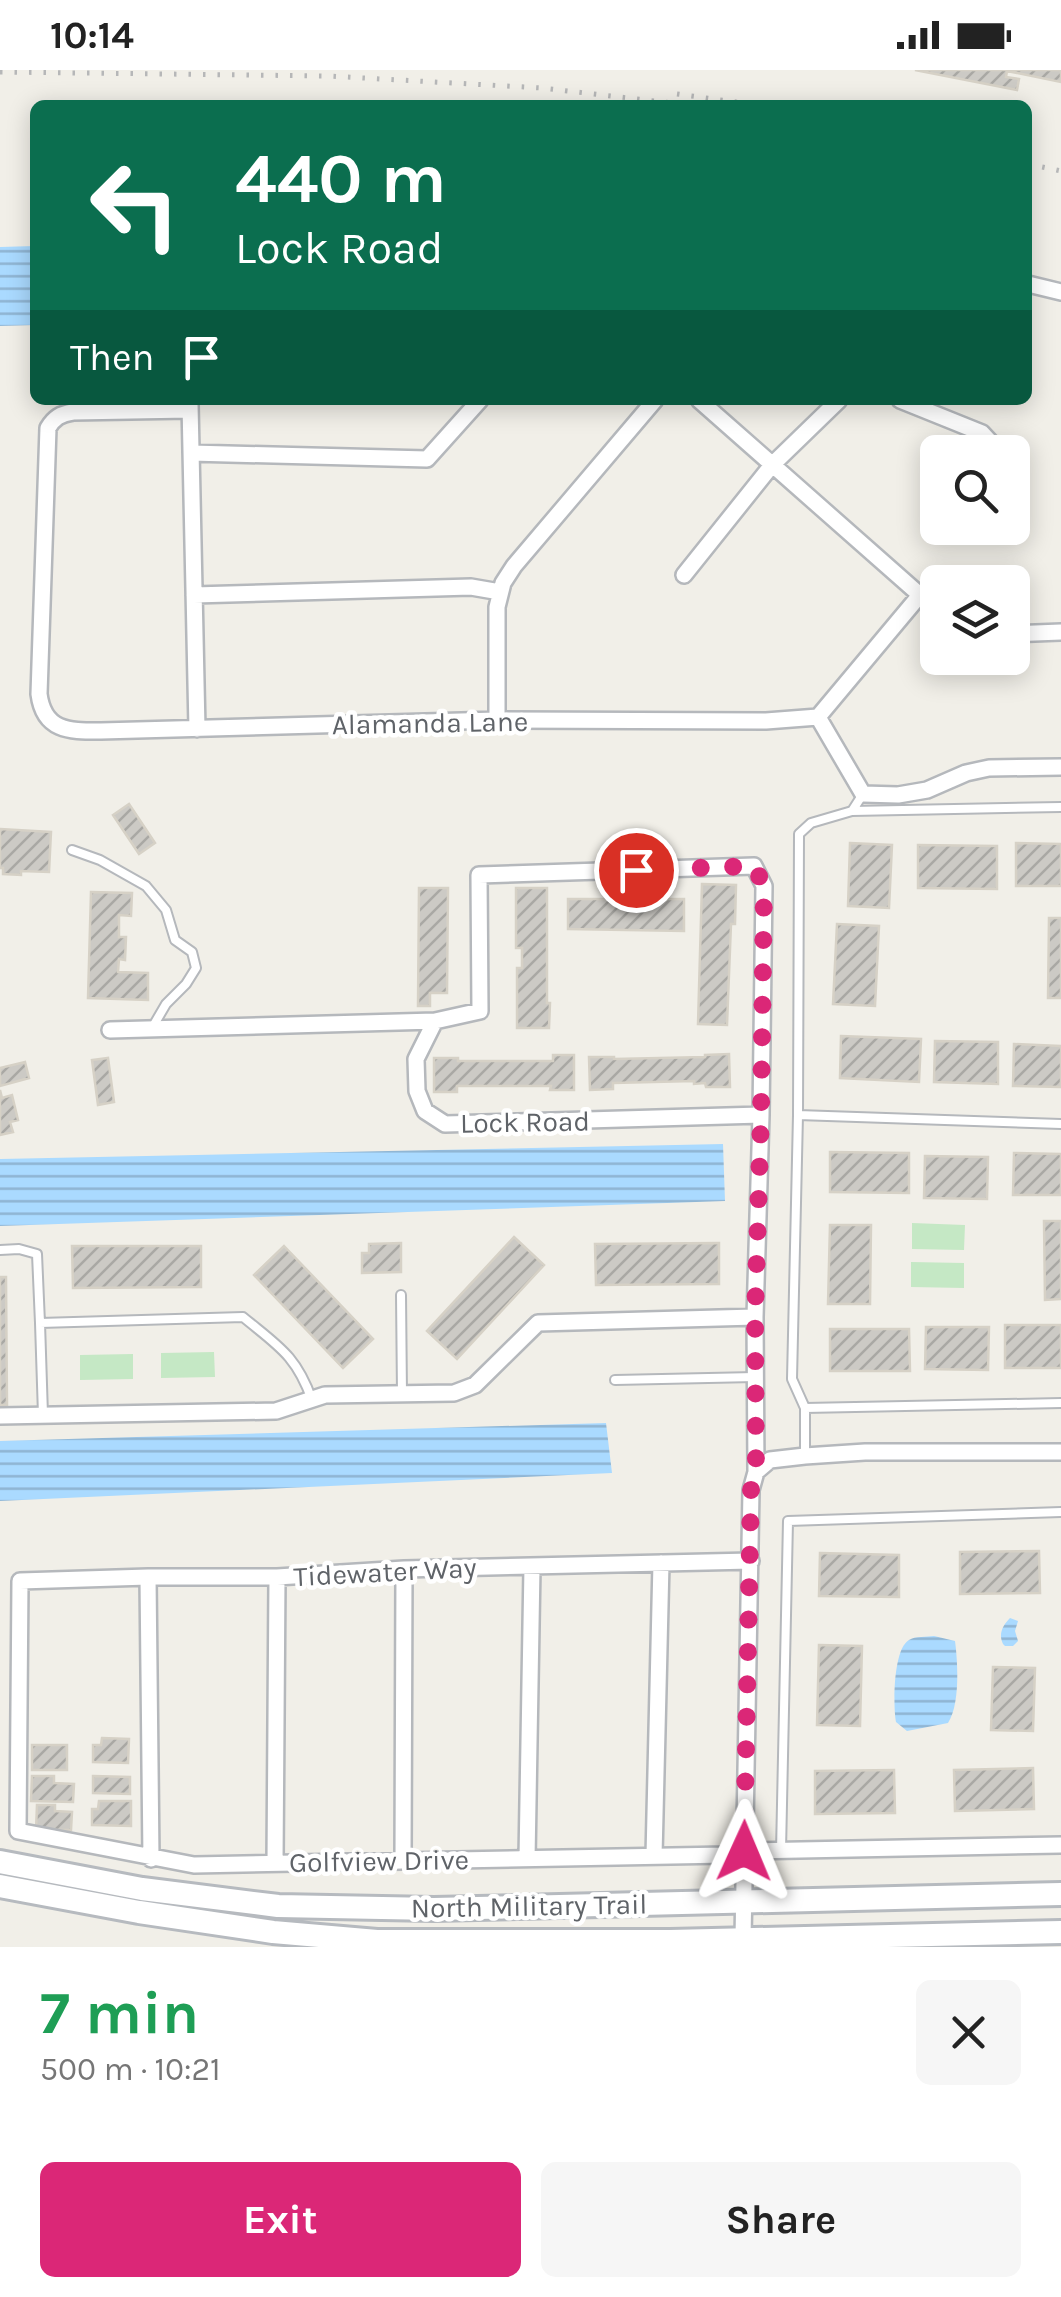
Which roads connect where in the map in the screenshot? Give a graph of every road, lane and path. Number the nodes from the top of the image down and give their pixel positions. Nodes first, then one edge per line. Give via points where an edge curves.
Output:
1 (1032, 285) edge
2 (1061, 292) edge
3 (190, 405) edge
4 (476, 405) edge
5 (651, 405) edge
6 (704, 405) edge
7 (834, 405) edge
8 (912, 405) edge
9 (983, 435) edge
10 (191, 453) junction
11 (772, 466) junction
12 (684, 574) dead end
13 (500, 592) junction
14 (194, 595) junction
15 (920, 595) joint
16 (1061, 632) edge
17 (1030, 633) edge
18 (818, 717) junction
19 (497, 720) junction
20 (197, 729) junction
21 (1061, 766) edge
22 (863, 794) junction
23 (1061, 807) edge
24 (852, 811) junction
25 (72, 850) dead end
26 (435, 1021) junction
27 (152, 1028) junction
28 (110, 1030) dead end
29 (761, 1115) junction
30 (798, 1115) junction
31 (1061, 1124) edge
32 (0, 1250) edge
33 (401, 1295) dead end
34 (755, 1317) junction
35 (40, 1323) junction
36 (754, 1377) junction
37 (614, 1380) dead end
38 (402, 1394) junction
39 (312, 1400) junction
40 (1061, 1404) edge
41 (805, 1408) junction
42 (42, 1415) junction
43 (0, 1416) edge
44 (1061, 1452) edge
45 (804, 1456) junction
46 (756, 1472) junction
47 (1061, 1512) edge
48 (750, 1561) junction
49 (661, 1563) junction
50 (532, 1566) junction
51 (404, 1569) junction
52 (148, 1576) junction
53 (277, 1578) junction
54 (18, 1831) joint
55 (1061, 1845) edge
56 (744, 1851) junction
57 (781, 1851) junction
58 (654, 1856) junction
59 (151, 1858) junction
60 (528, 1859) junction
61 (403, 1861) junction
62 (0, 1862) edge
63 (275, 1863) junction
64 (0, 1886) edge
65 (1061, 1894) edge
66 (744, 1902) junction
67 (479, 1908) junction
68 (1061, 1932) edge
69 (743, 1939) junction
70 (478, 1945) edge

1 - 2 street
3 - 10 street
3 - 20 street, Alamanda Lane via 72,412 48,428 39,694 46,716 72,731
4 - 10 street via 427,460
5 - 13 street via 514,566
6 - 11 street
7 - 11 street
8 - 9 street
10 - 14 street
11 - 12 street
11 - 15 street
13 - 14 street
13 - 19 street
14 - 20 street
15 - 18 street
16 - 17 street
18 - 19 street, Alamanda Lane
18 - 22 street
19 - 20 street, Alamanda Lane
21 - 22 street via 989,768 927,790
22 - 24 lane
23 - 24 lane
24 - 30 lane via 811,823 799,834
25 - 27 lane via 146,886 166,910 174,940 192,952 196,968
26 - 27 street
26 - 29 street, Lock Road via 416,1060 417,1091 425,1110 445,1124
26 - 29 street via 480,1011 479,875 754,866 764,886
27 - 28 street
29 - 34 street
30 - 31 lane
30 - 41 lane via 792,1379
32 - 35 lane via 37,1254
33 - 38 lane
34 - 36 street
34 - 38 street via 538,1323 474,1385 454,1393
35 - 39 lane via 243,1317 291,1358
35 - 42 lane
36 - 37 lane
36 - 46 street
38 - 39 street via 325,1394
39 - 42 street via 276,1411
40 - 41 lane
41 - 45 lane
42 - 43 street
44 - 45 street
45 - 46 street via 770,1460
46 - 48 street
47 - 57 lane via 788,1521
48 - 49 street, Tidewater Way
48 - 56 street
49 - 50 street, Tidewater Way
49 - 58 street
50 - 51 street, Tidewater Way
50 - 60 street
51 - 53 street, Tidewater Way
51 - 61 street
52 - 53 street, Tidewater Way
52 - 54 street, Tidewater Way via 20,1581
52 - 59 street
53 - 63 street
54 - 59 street, Golfview Drive
55 - 57 street
56 - 57 street
56 - 58 street, Golfview Drive
56 - 66 street
58 - 60 street, Golfview Drive
59 - 63 street, Golfview Drive via 194,1866
60 - 61 street, Golfview Drive
61 - 63 street, Golfview Drive
62 - 67 street, North Military Trail via 278,1906
64 - 70 street, North Military Trail via 273,1932
65 - 66 street, North Military Trail
66 - 67 street, North Military Trail
66 - 69 street
67 - 70 lane
68 - 69 street, North Military Trail
69 - 70 street, North Military Trail

